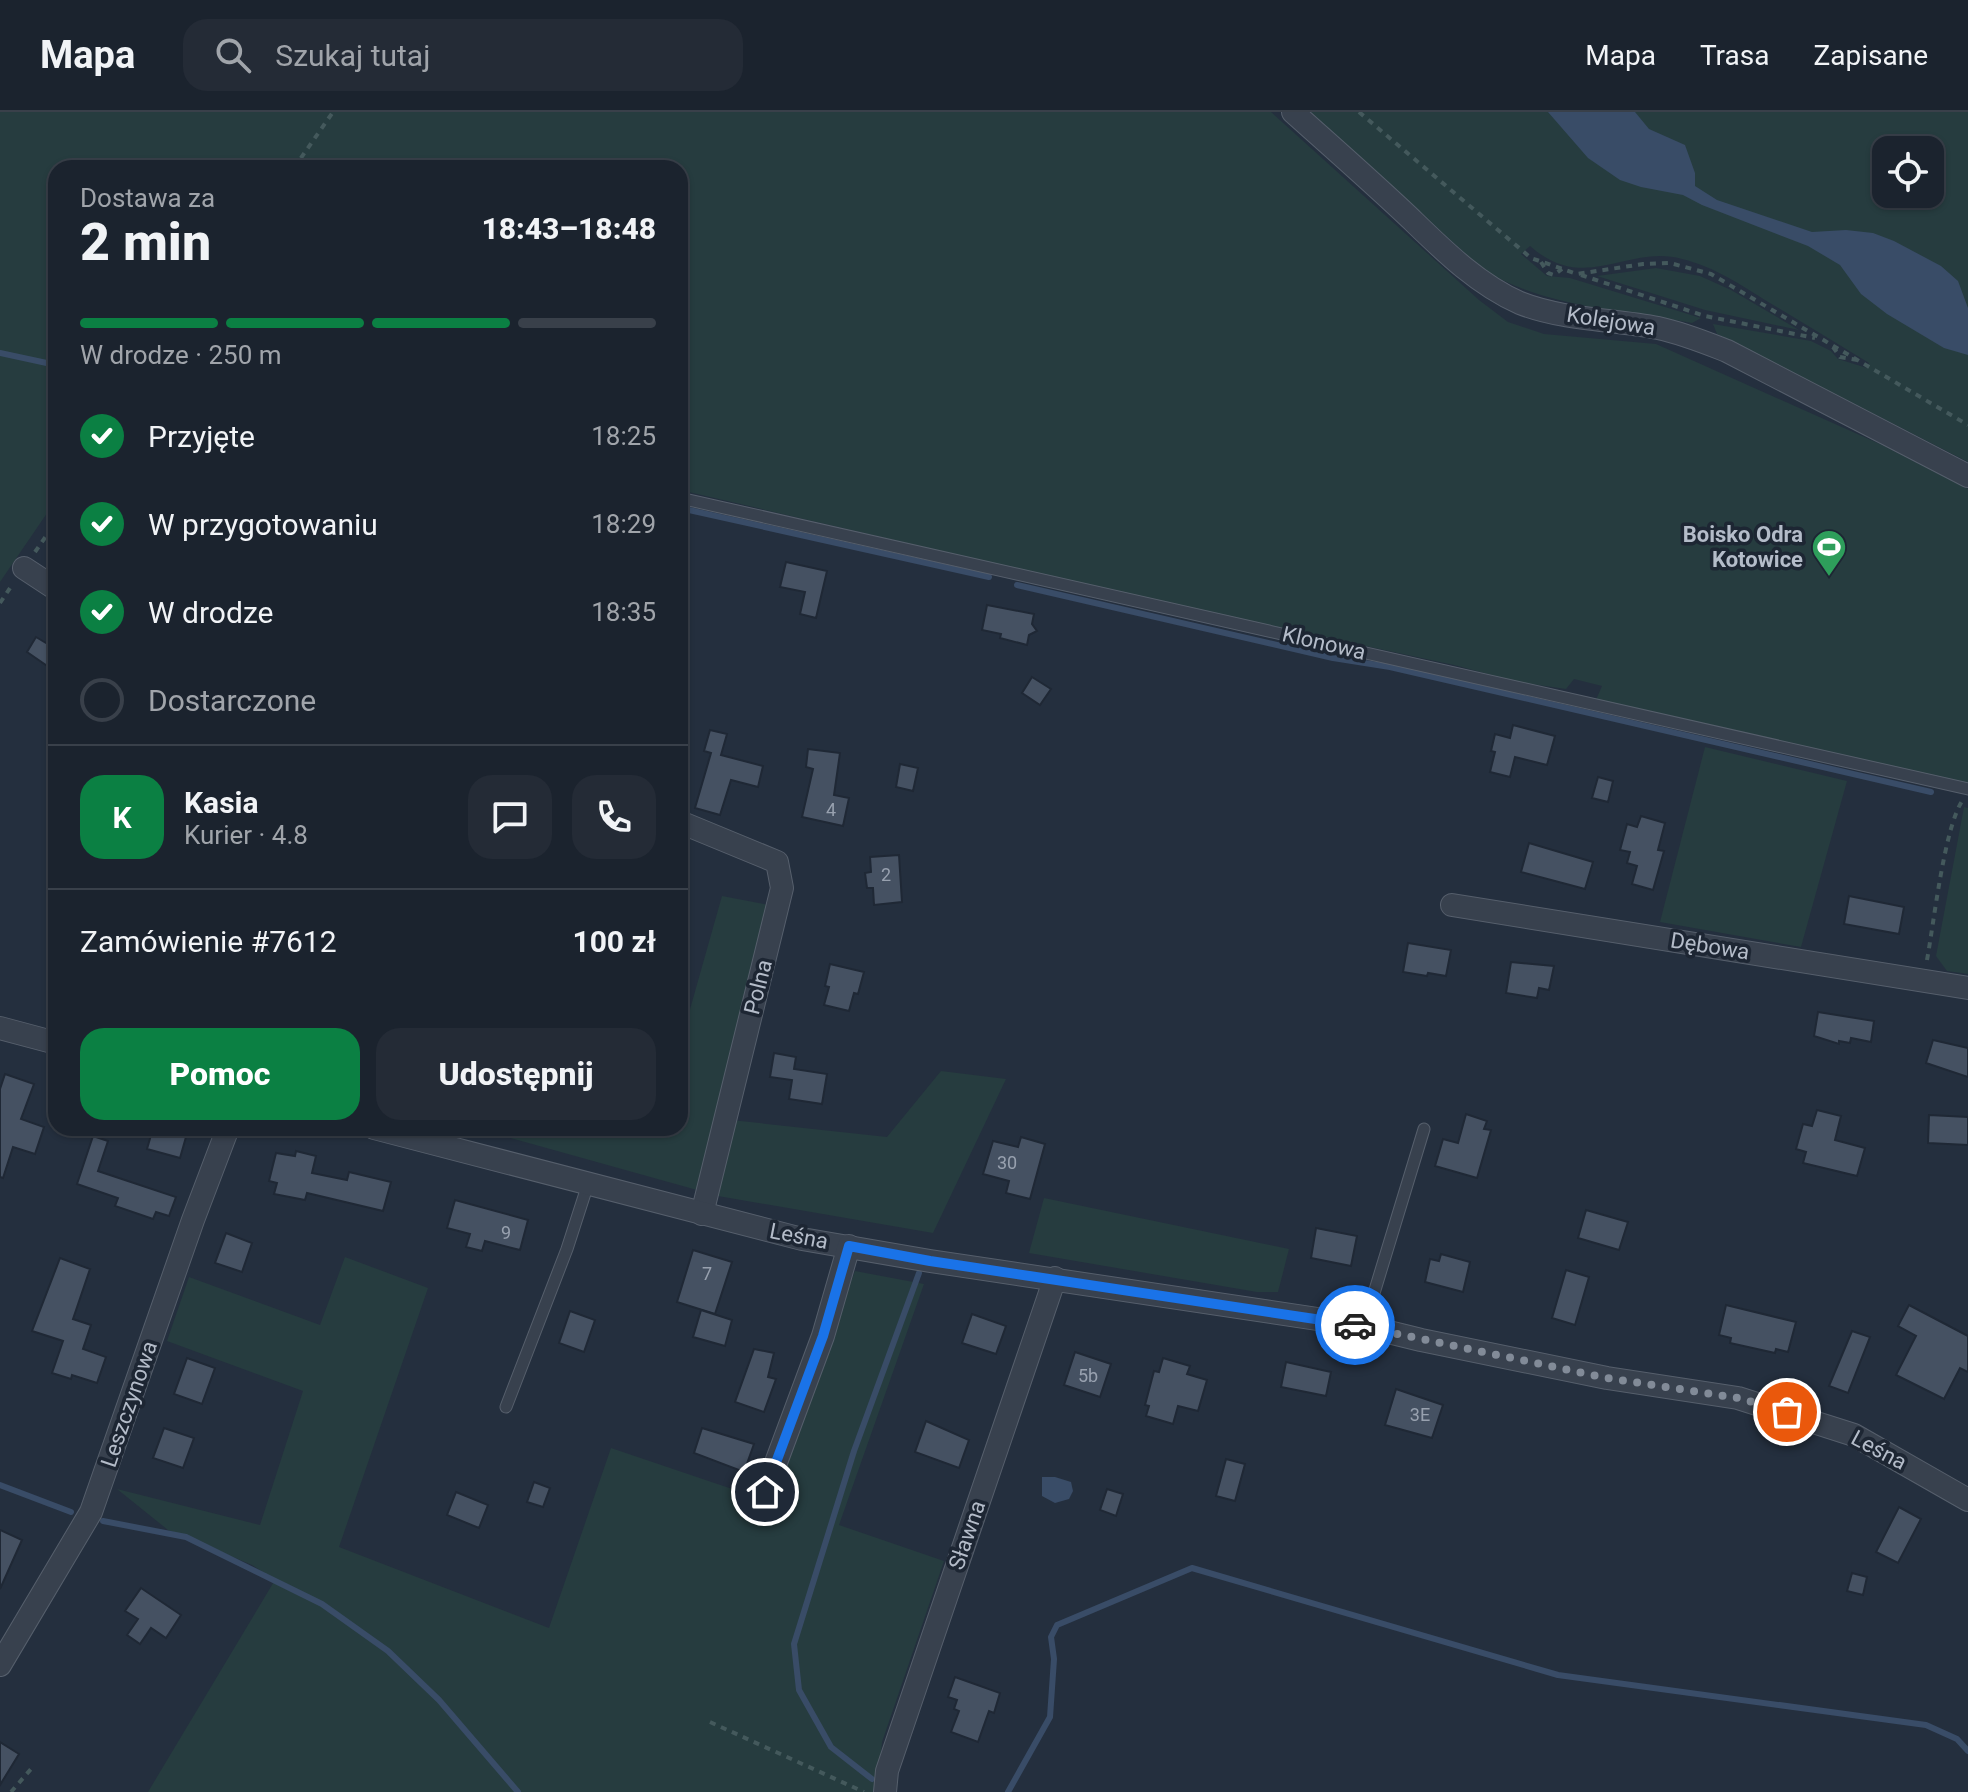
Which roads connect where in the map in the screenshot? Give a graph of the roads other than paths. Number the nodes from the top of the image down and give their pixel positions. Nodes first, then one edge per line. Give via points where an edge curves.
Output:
1 (1293, 112) edge
2 (1968, 476) edge
3 (688, 500) edge
4 (24, 568) road end
5 (48, 584) edge
6 (1968, 791) edge
7 (688, 825) edge
8 (1452, 905) dead end
9 (1968, 988) edge
10 (0, 1028) edge
11 (48, 1041) edge
12 (1424, 1129) dead end
13 (225, 1136) edge
14 (405, 1136) edge
15 (588, 1184) junction
16 (702, 1214) junction
17 (849, 1246) junction
18 (1055, 1278) junction
19 (1364, 1326) junction
20 (506, 1407) dead end
21 (765, 1492) dead end
22 (1968, 1500) edge
23 (0, 1665) edge
24 (885, 1792) edge

1 - 2 street, Kolejowa via 1439,247 1507,296 1557,312 1659,328 1727,351
3 - 6 lane, Klonowa
4 - 5 street
7 - 16 street, Polna via 777,862 782,888
8 - 9 street, Dębowa
10 - 11 street
12 - 19 lane
13 - 23 street, Leszczynowa via 91,1512
14 - 15 street, Leśna
15 - 16 street, Leśna
15 - 20 lane
16 - 17 street, Leśna
17 - 18 street, Leśna
17 - 21 street via 823,1336
18 - 19 street, Leśna
18 - 24 street, Sławna via 887,1771
19 - 22 street, Leśna via 1607,1378 1738,1398 1854,1435

